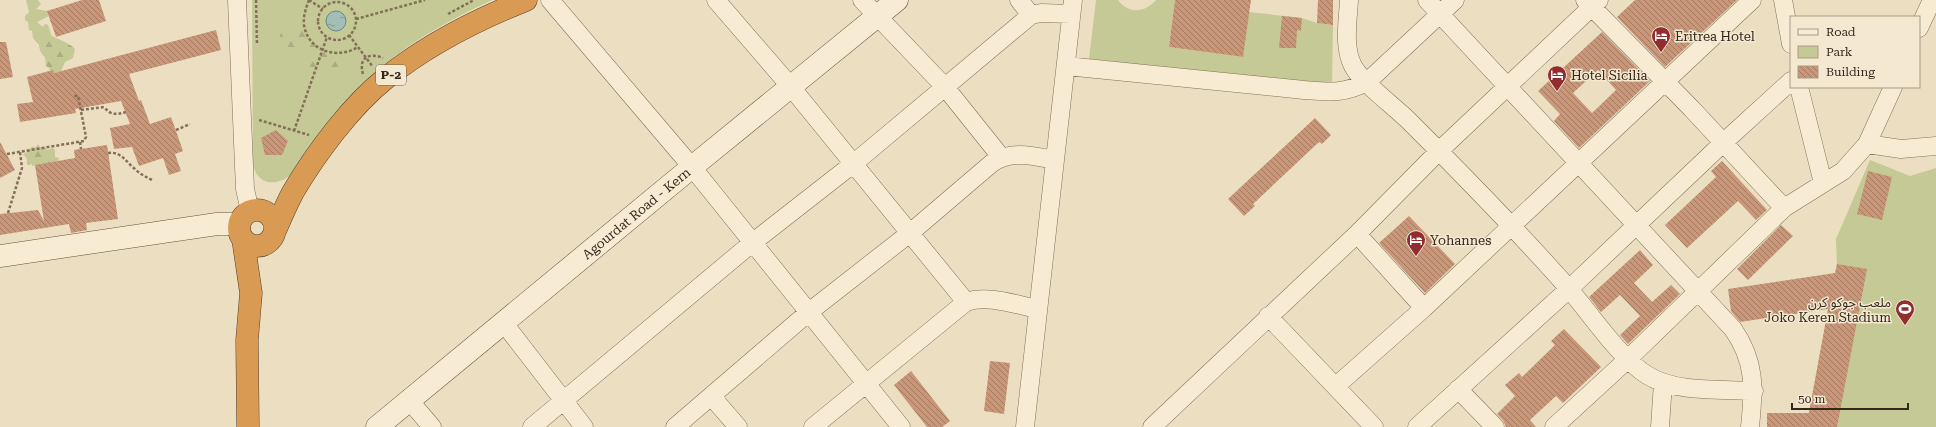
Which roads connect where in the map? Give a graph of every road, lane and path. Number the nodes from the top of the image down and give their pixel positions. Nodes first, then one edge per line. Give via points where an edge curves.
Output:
1 (237, 0) edge
2 (309, 0) edge
3 (346, 0) edge
4 (425, 0) edge
5 (526, 0) edge
6 (550, 0) edge
7 (716, 0) edge
8 (862, 0) edge
9 (897, 0) edge
10 (1019, 0) edge
11 (1349, 0) edge
12 (1427, 0) edge
13 (1455, 0) edge
14 (1752, 0) edge
15 (1783, 0) edge
16 (1932, 0) edge
17 (1592, 2) edge
18 (344, 4) junction
19 (1072, 7) edge
20 (323, 9) junction
21 (1440, 14) junction
22 (1031, 15) junction
23 (877, 16) junction
24 (356, 19) junction
25 (1920, 26) edge
26 (349, 36) junction
27 (327, 37) junction
28 (1790, 38) edge
29 (358, 47) junction
30 (322, 51) junction
31 (1066, 66) junction
32 (377, 71) dead end
33 (1367, 82) junction
34 (1664, 82) junction
35 (1790, 82) edge
36 (791, 87) junction
37 (945, 87) junction
38 (1508, 87) junction
39 (1799, 88) edge
40 (1893, 88) edge
41 (73, 96) dead end
42 (81, 110) junction
43 (126, 112) dead end
44 (190, 124) dead end
45 (176, 130) dead end
46 (294, 131) dead end
47 (80, 142) junction
48 (1724, 142) junction
49 (1867, 144) junction
50 (1936, 146) edge
51 (81, 149) dead end
52 (1439, 151) junction
53 (20, 152) junction
54 (108, 153) dead end
55 (6, 154) dead end
56 (1001, 157) junction
57 (1055, 160) junction
58 (1579, 163) junction
59 (853, 164) junction
60 (692, 167) junction
61 (152, 180) dead end
62 (1823, 183) junction
63 (293, 193) junction
64 (1784, 208) junction
65 (8, 213) dead end
66 (247, 222) junction
67 (1511, 226) junction
68 (1636, 226) junction
69 (910, 233) junction
70 (1357, 234) junction
71 (272, 236) junction
72 (752, 243) junction
73 (0, 256) edge
74 (1569, 289) junction
75 (1698, 292) junction
76 (251, 293) junction
77 (966, 302) junction
78 (1424, 308) junction
79 (1038, 309) junction
80 (809, 312) junction
81 (1268, 316) junction
82 (503, 322) junction
83 (1628, 359) junction
84 (866, 383) junction
85 (1663, 383) junction
86 (1336, 386) junction
87 (1458, 389) junction
88 (1754, 391) junction
89 (712, 396) junction
90 (409, 400) junction
91 (563, 401) junction
92 (248, 427) edge
93 (377, 427) edge
94 (432, 427) edge
95 (532, 427) edge
96 (584, 427) edge
97 (675, 427) edge
98 (738, 427) edge
99 (812, 427) edge
100 (901, 427) edge
101 (1025, 427) edge
102 (1152, 427) edge
103 (1374, 427) edge
104 (1417, 427) edge
105 (1495, 427) edge
106 (1554, 427) edge
107 (1660, 427) edge
108 (1750, 427) edge

1 - 66 street
2 - 20 path
2 - 30 path via 304,13 304,24 310,39
3 - 18 path
4 - 24 path
5 - 63 highway, P-2 via 492,13 430,46 386,78 349,115 319,152
6 - 60 street
7 - 36 street
8 - 23 street
9 - 23 street, Agourdat Road - Kern
10 - 22 street
11 - 33 street via 1347,46 1353,66
12 - 21 street
13 - 21 street
14 - 34 street
15 - 28 street
16 - 25 street
17 - 34 street
17 - 38 street
18 - 20 path via 336,2
18 - 24 path via 352,10
19 - 22 street
19 - 31 street
20 - 27 path via 319,24
21 - 33 street
21 - 38 street
22 - 37 street
23 - 36 street, Agourdat Road - Kern
23 - 37 street
24 - 26 path via 355,28
26 - 27 path via 335,40
26 - 29 path
27 - 30 path
29 - 30 path via 344,53
29 - 32 path
30 - 46 path
31 - 33 street via 1336,92 1352,90
31 - 57 street
33 - 52 street
34 - 48 street
34 - 58 street
35 - 48 street
36 - 59 street
36 - 60 street, Agourdat Road - Kern
37 - 56 street
37 - 59 street
38 - 52 street
38 - 58 street
39 - 62 street
40 - 49 street
41 - 42 path via 78,96
42 - 43 path via 104,107 115,115
42 - 47 path via 86,137
44 - 45 path
47 - 51 path
47 - 53 path
48 - 64 street
48 - 68 street
49 - 50 street via 1901,149
49 - 62 street via 1843,171
52 - 67 street
52 - 70 street
53 - 55 path
53 - 65 path via 22,168
54 - 61 path via 121,155 135,169
56 - 57 street via 1025,155
56 - 69 street
57 - 79 street
58 - 67 street
58 - 68 street
59 - 69 street
59 - 72 street
60 - 72 street
60 - 82 street, Agourdat Road - Kern
62 - 64 street
63 - 66 highway
63 - 71 highway, P-2
64 - 75 street
66 - 71 highway via 252,245 268,242
66 - 71 highway via 265,212 274,223
66 - 73 street via 217,224
66 - 76 highway, P-2
67 - 74 street
67 - 78 street
68 - 74 street
68 - 75 street
69 - 77 street
69 - 80 street
70 - 78 street
70 - 81 street
71 - 76 highway, P-2
72 - 80 street
72 - 91 street
74 - 83 street
74 - 87 street
75 - 83 street
75 - 88 street via 1743,343 1749,359
76 - 92 highway, P-2 via 247,340
77 - 79 street via 986,299
77 - 84 street
78 - 86 street
79 - 101 street
80 - 84 street
80 - 89 street
81 - 86 street
81 - 102 street
82 - 90 street, Agourdat Road - Kern
82 - 91 street
83 - 85 street via 1645,374
83 - 106 street
84 - 99 street
84 - 100 street
85 - 88 street
85 - 107 street
86 - 103 street
87 - 104 street
87 - 105 street
88 - 108 street
89 - 97 street
89 - 98 street
90 - 93 street, Agourdat Road - Kern
90 - 94 street
91 - 95 street
91 - 96 street

